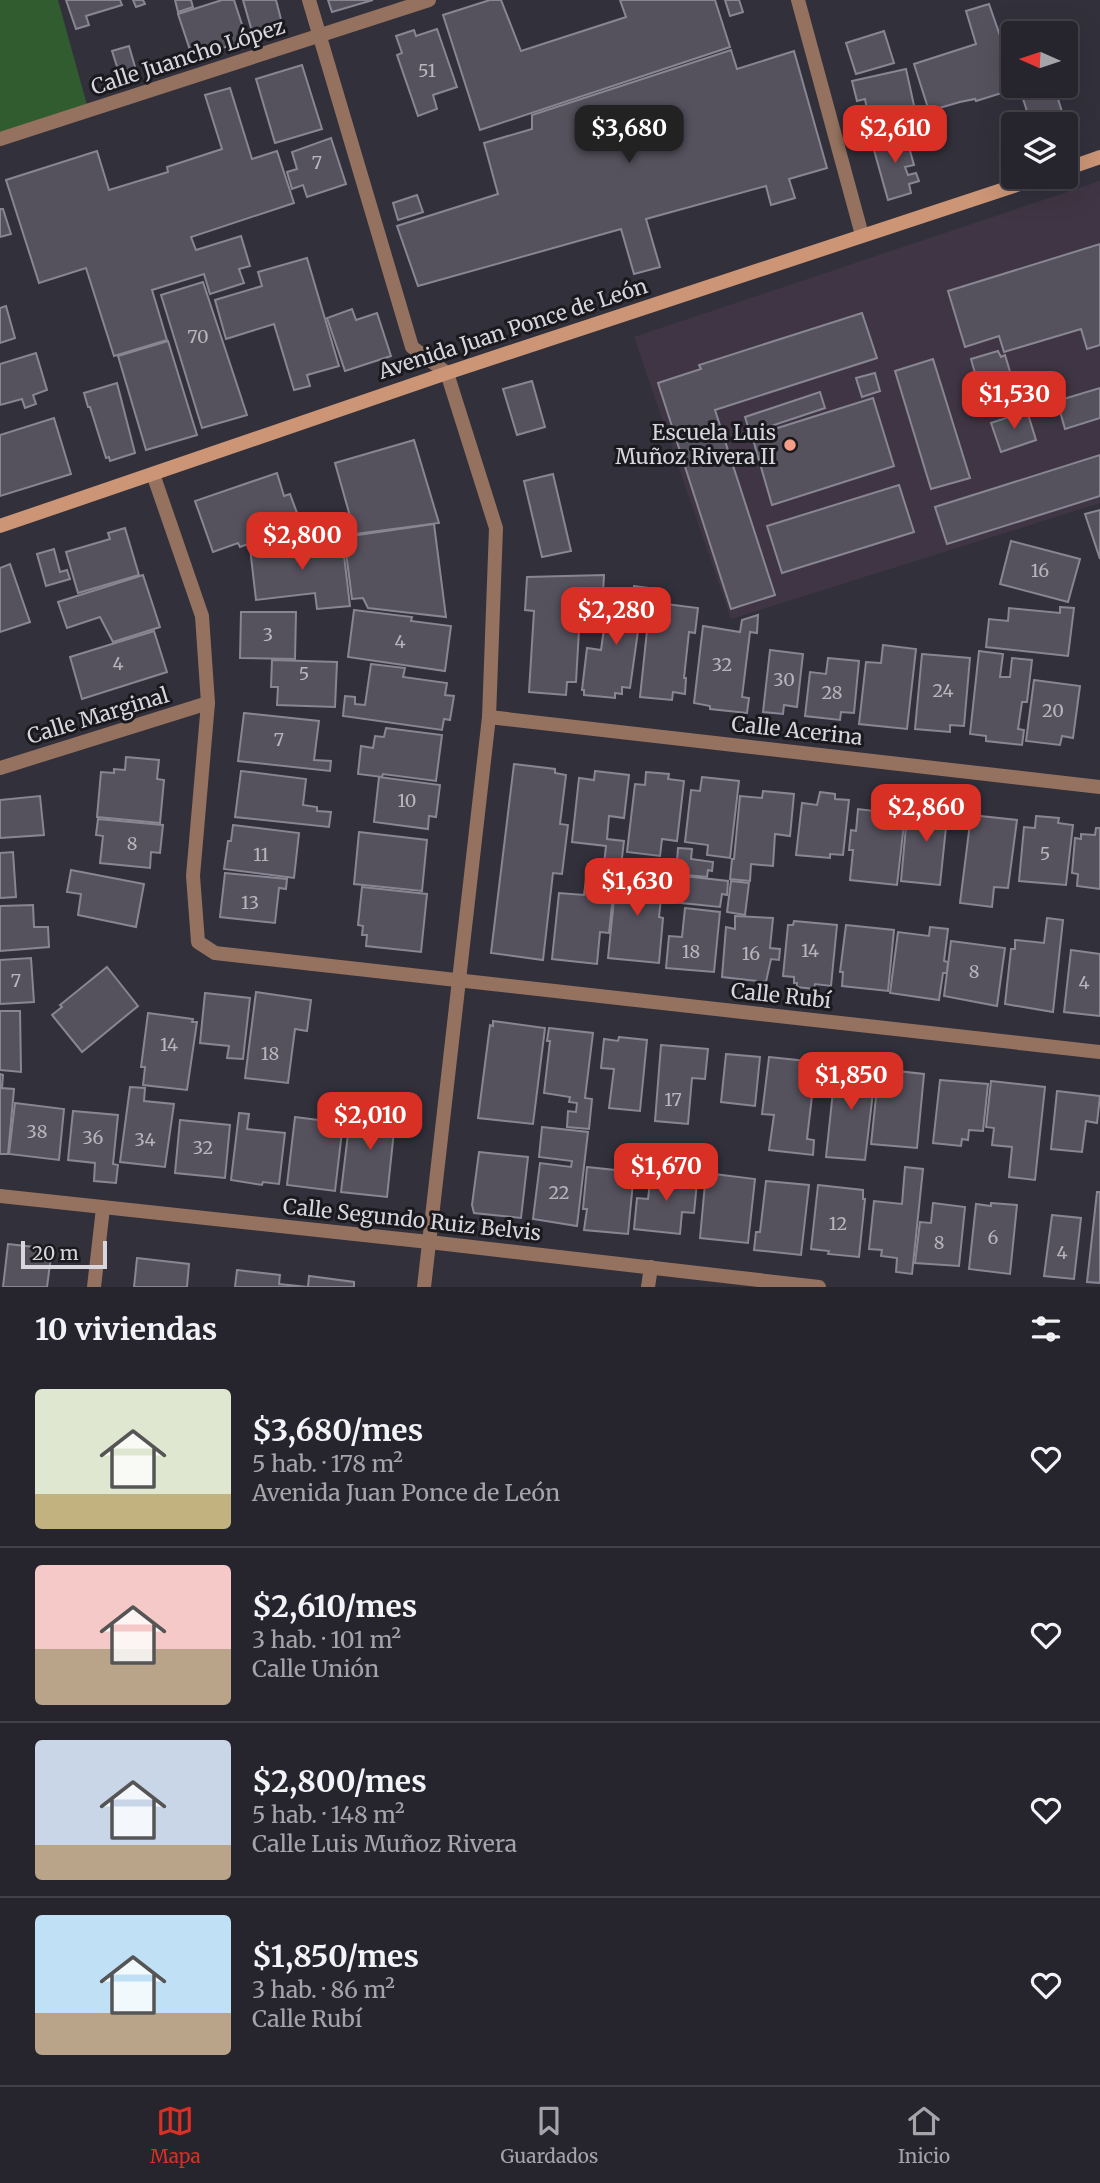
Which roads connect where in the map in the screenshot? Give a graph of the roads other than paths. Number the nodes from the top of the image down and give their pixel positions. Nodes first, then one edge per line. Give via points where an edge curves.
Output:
1 (309, 0) edge
2 (429, 0) edge
3 (798, 0) edge
4 (319, 37) junction
5 (0, 139) edge
6 (1100, 158) edge
7 (1078, 165) edge
8 (1004, 189) edge
9 (862, 235) junction
10 (447, 373) junction
11 (153, 474) junction
12 (0, 526) edge
13 (208, 703) junction
14 (489, 717) junction
15 (0, 768) edge
16 (1100, 787) edge
17 (457, 981) junction
18 (1100, 1052) edge
19 (0, 1196) edge
20 (103, 1208) junction
21 (429, 1242) junction
22 (651, 1267) junction
23 (94, 1287) edge
24 (424, 1287) edge
25 (649, 1287) edge
26 (819, 1287) edge

1 - 4 street
2 - 4 street, Calle Juancho López
3 - 9 street
4 - 5 street, Calle Juancho López
4 - 10 street via 412,346
6 - 7 main road
8 - 9 main road, Avenida Juan Ponce de León
9 - 10 main road, Avenida Juan Ponce de León
10 - 11 main road, Avenida Juan Ponce de León
10 - 14 street via 496,528
11 - 12 main road, Avenida Juan Ponce de León
11 - 13 street via 202,616
13 - 15 street, Calle Marginal
13 - 17 street, Calle Rubí via 193,876 198,942 215,953
14 - 16 street, Calle Acerina
14 - 17 street
17 - 18 street, Calle Rubí
17 - 21 street
19 - 20 street, Calle Segundo Ruiz Belvis
20 - 21 street, Calle Segundo Ruiz Belvis
20 - 23 street
21 - 22 street, Calle Segundo Ruiz Belvis
21 - 24 street
22 - 25 street
22 - 26 street, Calle Segundo Ruiz Belvis

